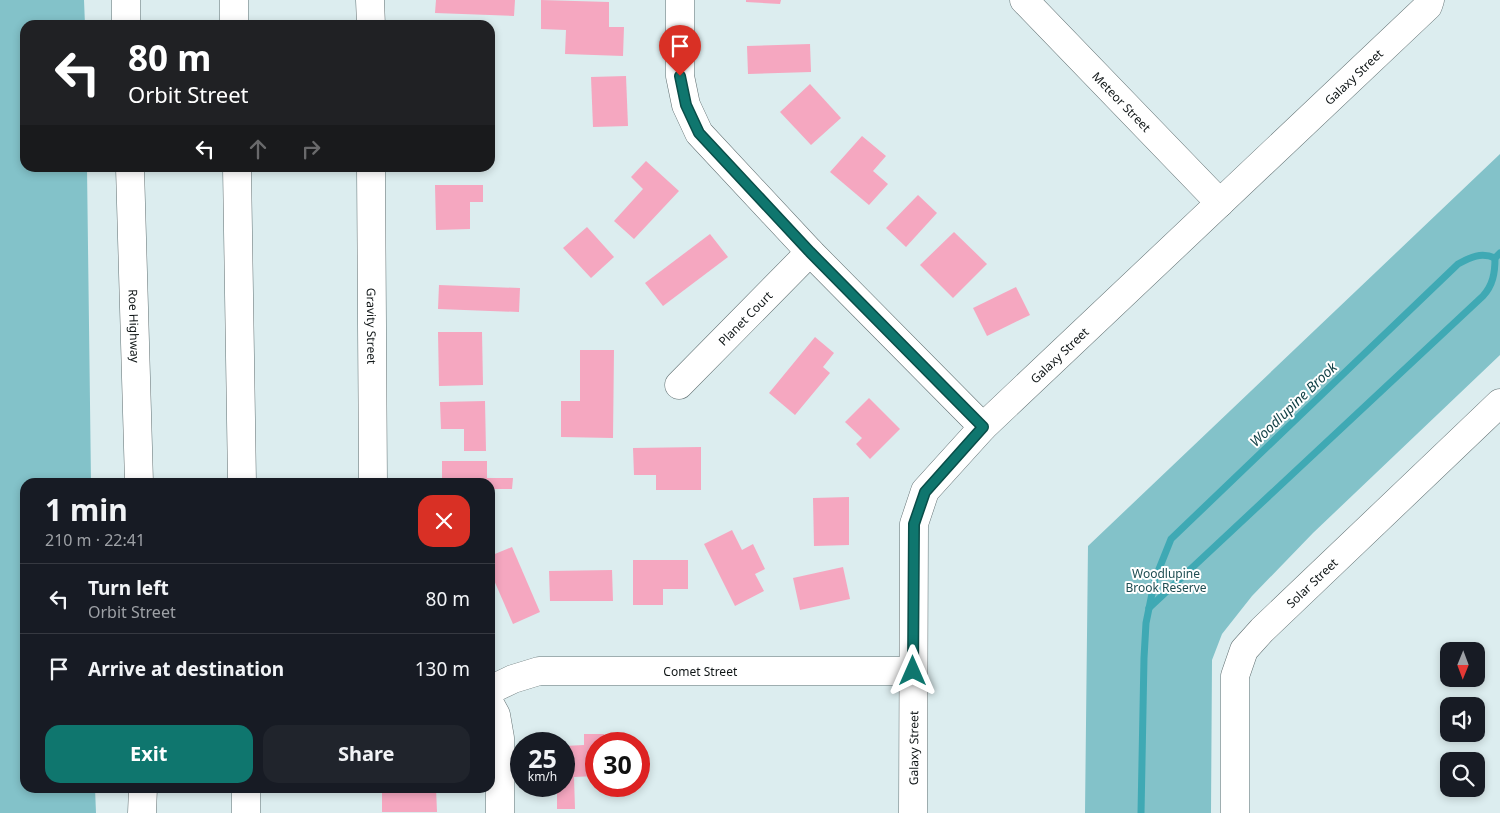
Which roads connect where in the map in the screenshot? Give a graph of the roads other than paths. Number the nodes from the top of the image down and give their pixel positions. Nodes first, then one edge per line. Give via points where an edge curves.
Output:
1 (126, 0) edge
2 (234, 0) edge
3 (370, 0) edge
4 (680, 0) edge
5 (1024, 0) edge
6 (1430, 0) edge
7 (126, 20) edge
8 (234, 20) edge
9 (371, 20) edge
10 (130, 172) edge
11 (237, 172) edge
12 (371, 172) edge
13 (1220, 204) junction
14 (810, 252) junction
15 (679, 385) dead end
16 (1500, 403) edge
17 (983, 427) junction
18 (139, 478) edge
19 (242, 478) edge
20 (372, 478) edge
21 (913, 671) junction
22 (495, 688) edge
23 (495, 713) edge
24 (143, 793) edge
25 (246, 793) edge
26 (142, 813) edge
27 (246, 813) edge
28 (500, 813) edge
29 (913, 813) edge
30 (1235, 813) edge

1 - 7 main road
2 - 8 main road
3 - 9 main road
4 - 14 main road via 680,76 686,105 699,133
5 - 13 main road, Meteor Street
6 - 13 main road, Galaxy Street via 1428,6
10 - 18 main road, Roe Highway
11 - 19 main road
12 - 20 main road, Gravity Street
13 - 17 main road, Galaxy Street
14 - 15 main road, Planet Court
14 - 17 main road
16 - 30 main road, Solar Street via 1244,650 1235,676
17 - 21 main road, Galaxy Street via 925,492 914,524
21 - 22 main road, Comet Street via 540,671
21 - 29 main road, Galaxy Street
23 - 28 main road via 500,738
24 - 26 main road
25 - 27 main road

